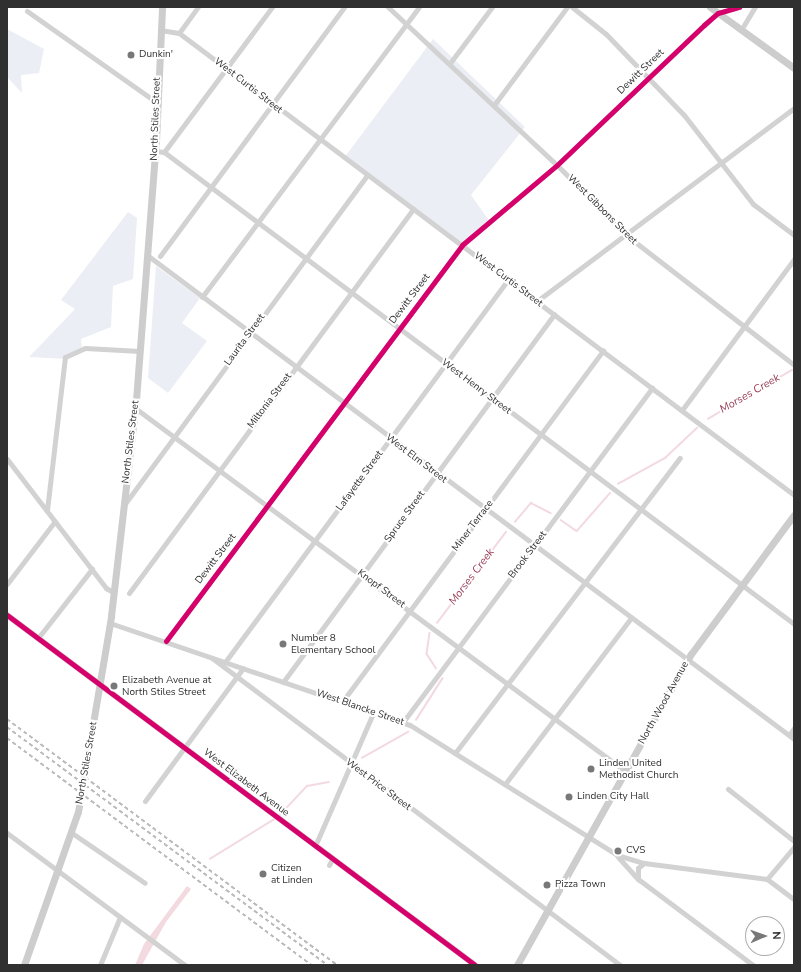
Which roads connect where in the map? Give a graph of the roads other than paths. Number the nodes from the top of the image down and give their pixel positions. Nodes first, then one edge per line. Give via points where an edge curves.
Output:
1 (162, 7) edge
2 (198, 7) edge
3 (272, 7) edge
4 (344, 7) edge
5 (388, 7) edge
6 (419, 7) edge
7 (492, 7) edge
8 (567, 7) edge
9 (572, 7) edge
10 (710, 7) edge
11 (739, 7) edge
12 (755, 7) edge
13 (27, 11) dead end
14 (718, 13) junction
15 (406, 23) junction
16 (160, 30) junction
17 (741, 30) junction
18 (179, 33) junction
19 (450, 63) junction
20 (794, 68) edge
21 (226, 69) junction
22 (648, 78) junction
23 (156, 102) junction
24 (494, 104) junction
25 (272, 105) junction
26 (794, 108) edge
27 (319, 140) junction
28 (155, 151) junction
29 (164, 152) junction
30 (722, 162) junction
31 (558, 165) junction
32 (367, 175) junction
33 (209, 189) junction
34 (413, 209) junction
35 (256, 224) junction
36 (626, 235) junction
37 (794, 236) edge
38 (462, 245) junction
39 (147, 255) junction
40 (160, 256) dead end
41 (794, 259) edge
42 (305, 260) junction
43 (508, 280) junction
44 (350, 294) junction
45 (202, 297) junction
46 (537, 301) junction
47 (554, 314) junction
48 (744, 327) junction
49 (398, 329) junction
50 (250, 334) junction
51 (603, 350) junction
52 (140, 351) junction
53 (446, 365) junction
54 (794, 365) edge
55 (295, 368) junction
56 (652, 388) junction
57 (492, 399) junction
58 (343, 404) junction
59 (135, 408) junction
60 (682, 410) junction
61 (540, 435) junction
62 (175, 436) junction
63 (391, 440) junction
64 (680, 458) dead end
65 (7, 459) edge
66 (220, 469) junction
67 (590, 472) junction
68 (436, 474) junction
69 (794, 495) edge
70 (268, 504) junction
71 (124, 506) junction
72 (639, 509) junction
73 (47, 510) junction
74 (485, 510) junction
75 (794, 516) edge
76 (55, 521) junction
77 (316, 541) junction
78 (534, 547) junction
79 (92, 569) junction
80 (362, 575) junction
81 (582, 582) junction
82 (7, 584) edge
83 (742, 586) junction
84 (113, 592) junction
85 (129, 593) dead end
86 (410, 611) junction
87 (7, 615) edge
88 (631, 618) junction
89 (110, 623) junction
90 (794, 624) edge
91 (38, 638) junction
92 (166, 641) junction
93 (459, 647) junction
94 (210, 656) junction
95 (688, 660) junction
96 (225, 662) junction
97 (243, 668) junction
98 (236, 678) junction
99 (283, 682) junction
100 (506, 682) junction
101 (100, 686) junction
102 (342, 702) junction
103 (373, 712) junction
104 (554, 718) junction
105 (403, 722) junction
106 (794, 728) edge
107 (789, 735) junction
108 (794, 739) edge
109 (185, 748) junction
110 (455, 753) junction
111 (351, 765) junction
112 (625, 771) junction
113 (505, 784) junction
114 (728, 789) dead end
115 (145, 801) dead end
116 (7, 833) edge
117 (72, 833) junction
118 (588, 837) junction
119 (794, 841) edge
120 (315, 846) junction
121 (794, 848) edge
122 (617, 855) junction
123 (332, 859) junction
124 (644, 863) junction
125 (329, 865) dead end
126 (60, 871) junction
127 (638, 879) junction
128 (766, 879) junction
129 (145, 883) dead end
130 (794, 899) edge
131 (548, 911) junction
132 (120, 917) junction
133 (24, 965) edge
134 (100, 965) edge
135 (185, 965) edge
136 (475, 965) edge
137 (517, 965) edge
138 (620, 965) edge
139 (753, 965) edge

1 - 16 main road, North Stiles Street
2 - 18 street
3 - 21 street
4 - 25 street
5 - 15 street, West Gibbons Street
6 - 15 street
7 - 19 street
8 - 24 street
9 - 22 street via 606,34
10 - 14 main road
11 - 14 street
12 - 17 street
13 - 23 street
14 - 17 main road
14 - 22 street, Dewitt Street
15 - 19 street, West Gibbons Street
15 - 27 street
16 - 18 street, West Curtis Street
16 - 23 main road, North Stiles Street
17 - 20 main road
18 - 21 street, West Curtis Street
19 - 24 street, West Gibbons Street
21 - 25 street, West Curtis Street
21 - 29 street
22 - 30 street
22 - 31 street, Dewitt Street
23 - 28 main road, North Stiles Street
24 - 31 street, West Gibbons Street
25 - 27 street, West Curtis Street
25 - 33 street
26 - 30 street
27 - 32 street, West Curtis Street
27 - 35 street
28 - 29 street
28 - 39 main road, North Stiles Street
29 - 33 street, West Henry Street
30 - 36 street
30 - 37 street via 753,204
31 - 36 street, West Gibbons Street
31 - 38 street, Dewitt Street
32 - 34 street, West Curtis Street
32 - 42 street, Laurita Street
33 - 35 street, West Henry Street
33 - 40 street
34 - 38 street, West Curtis Street
34 - 44 street, Miltonia Street
35 - 42 street, West Henry Street
35 - 45 street
36 - 46 street
36 - 48 street, West Gibbons Street
38 - 43 street, West Curtis Street
38 - 49 street, Dewitt Street
39 - 45 street, West Elm Street
39 - 52 main road, North Stiles Street
41 - 48 street
42 - 44 street, West Henry Street
42 - 50 street, Laurita Street
43 - 46 street, West Curtis Street
43 - 53 street, Lafayette Street
44 - 49 street, West Henry Street
44 - 55 street, Miltonia Street
45 - 50 street, West Elm Street
46 - 47 street, West Curtis Street
47 - 51 street, West Curtis Street
47 - 57 street, Spruce Street
48 - 54 street, West Gibbons Street
48 - 60 street
49 - 53 street, West Henry Street
49 - 58 street, Dewitt Street
50 - 55 street, West Elm Street
50 - 62 street, Laurita Street
51 - 56 street, West Curtis Street
51 - 61 street, Miner Terrace
52 - 59 main road, North Stiles Street
52 - 73 street via 85,348 65,357
53 - 57 street, West Henry Street
53 - 63 street, Lafayette Street
55 - 58 street, West Elm Street
55 - 66 street, Miltonia Street
56 - 60 street, West Curtis Street
56 - 67 street, Brook Street
57 - 61 street, West Henry Street
57 - 68 street, Spruce Street
58 - 63 street, West Elm Street
58 - 70 street, Dewitt Street
59 - 62 street, Knopf Street
59 - 71 main road, North Stiles Street
60 - 69 street, West Curtis Street
61 - 67 street, West Henry Street
61 - 74 street, Miner Terrace
62 - 66 street, Knopf Street
62 - 71 street, Laurita Street
63 - 68 street, West Elm Street
63 - 77 street, Lafayette Street
64 - 72 street
65 - 73 street
66 - 70 street, Knopf Street
66 - 85 street, Miltonia Street
67 - 72 street, West Henry Street
67 - 78 street, Brook Street
68 - 74 street, West Elm Street
68 - 80 street, Spruce Street
70 - 77 street, Knopf Street
70 - 92 street, Dewitt Street
71 - 84 main road, North Stiles Street
72 - 81 street
72 - 83 street, West Henry Street
73 - 76 street
74 - 78 street, West Elm Street
74 - 86 street, Miner Terrace
75 - 83 main road, North Wood Avenue
76 - 79 street
76 - 82 street
77 - 80 street, Knopf Street
77 - 96 street, Lafayette Street
78 - 81 street, West Elm Street
78 - 93 street, Brook Street
79 - 84 street
79 - 91 street
80 - 86 street, Knopf Street
80 - 99 street, Spruce Street
81 - 88 street, West Elm Street
81 - 100 street
83 - 90 street, West Henry Street
83 - 95 main road, North Wood Avenue
84 - 89 main road, North Stiles Street
86 - 93 street, Knopf Street
86 - 102 street, Miner Terrace
87 - 91 street, West Elizabeth Avenue
88 - 95 street, West Elm Street
88 - 104 street
89 - 92 street, West Blancke Street
89 - 101 main road, North Stiles Street
91 - 101 street, West Elizabeth Avenue
92 - 94 street, West Blancke Street
93 - 100 street, Knopf Street
93 - 105 street, Brook Street
94 - 96 street, West Blancke Street
94 - 98 street, West Price Street
95 - 107 street, West Elm Street
95 - 112 main road, North Wood Avenue
96 - 97 street, West Blancke Street
97 - 98 street
97 - 99 street, West Blancke Street
98 - 109 street
98 - 111 street, West Price Street
99 - 102 street, West Blancke Street
100 - 104 street, Knopf Street
100 - 110 street
101 - 109 street, West Elizabeth Avenue
101 - 117 main road, North Stiles Street
102 - 103 street, West Blancke Street
103 - 105 street, West Blancke Street
103 - 111 street
104 - 112 street, Knopf Street
104 - 113 street
105 - 110 street, West Blancke Street
106 - 107 street
107 - 108 street, West Elm Street
109 - 115 street
109 - 120 street, West Elizabeth Avenue
110 - 113 street, West Blancke Street
111 - 120 street
111 - 131 street, West Price Street
112 - 118 main road, North Wood Avenue
113 - 118 street, West Blancke Street
114 - 119 street
116 - 126 street
117 - 126 main road, North Stiles Street
117 - 129 street via 135,880
118 - 122 street, West Blancke Street
118 - 131 main road, North Wood Avenue
120 - 123 street, West Elizabeth Avenue
121 - 128 street
122 - 124 street
122 - 127 street
123 - 125 street
123 - 136 street, West Elizabeth Avenue
124 - 127 street via 638,868
124 - 128 street
126 - 132 street
126 - 133 main road, North Stiles Street
127 - 139 street
128 - 130 street
131 - 137 main road, North Wood Avenue
131 - 138 street, West Price Street
132 - 134 street
132 - 135 street

